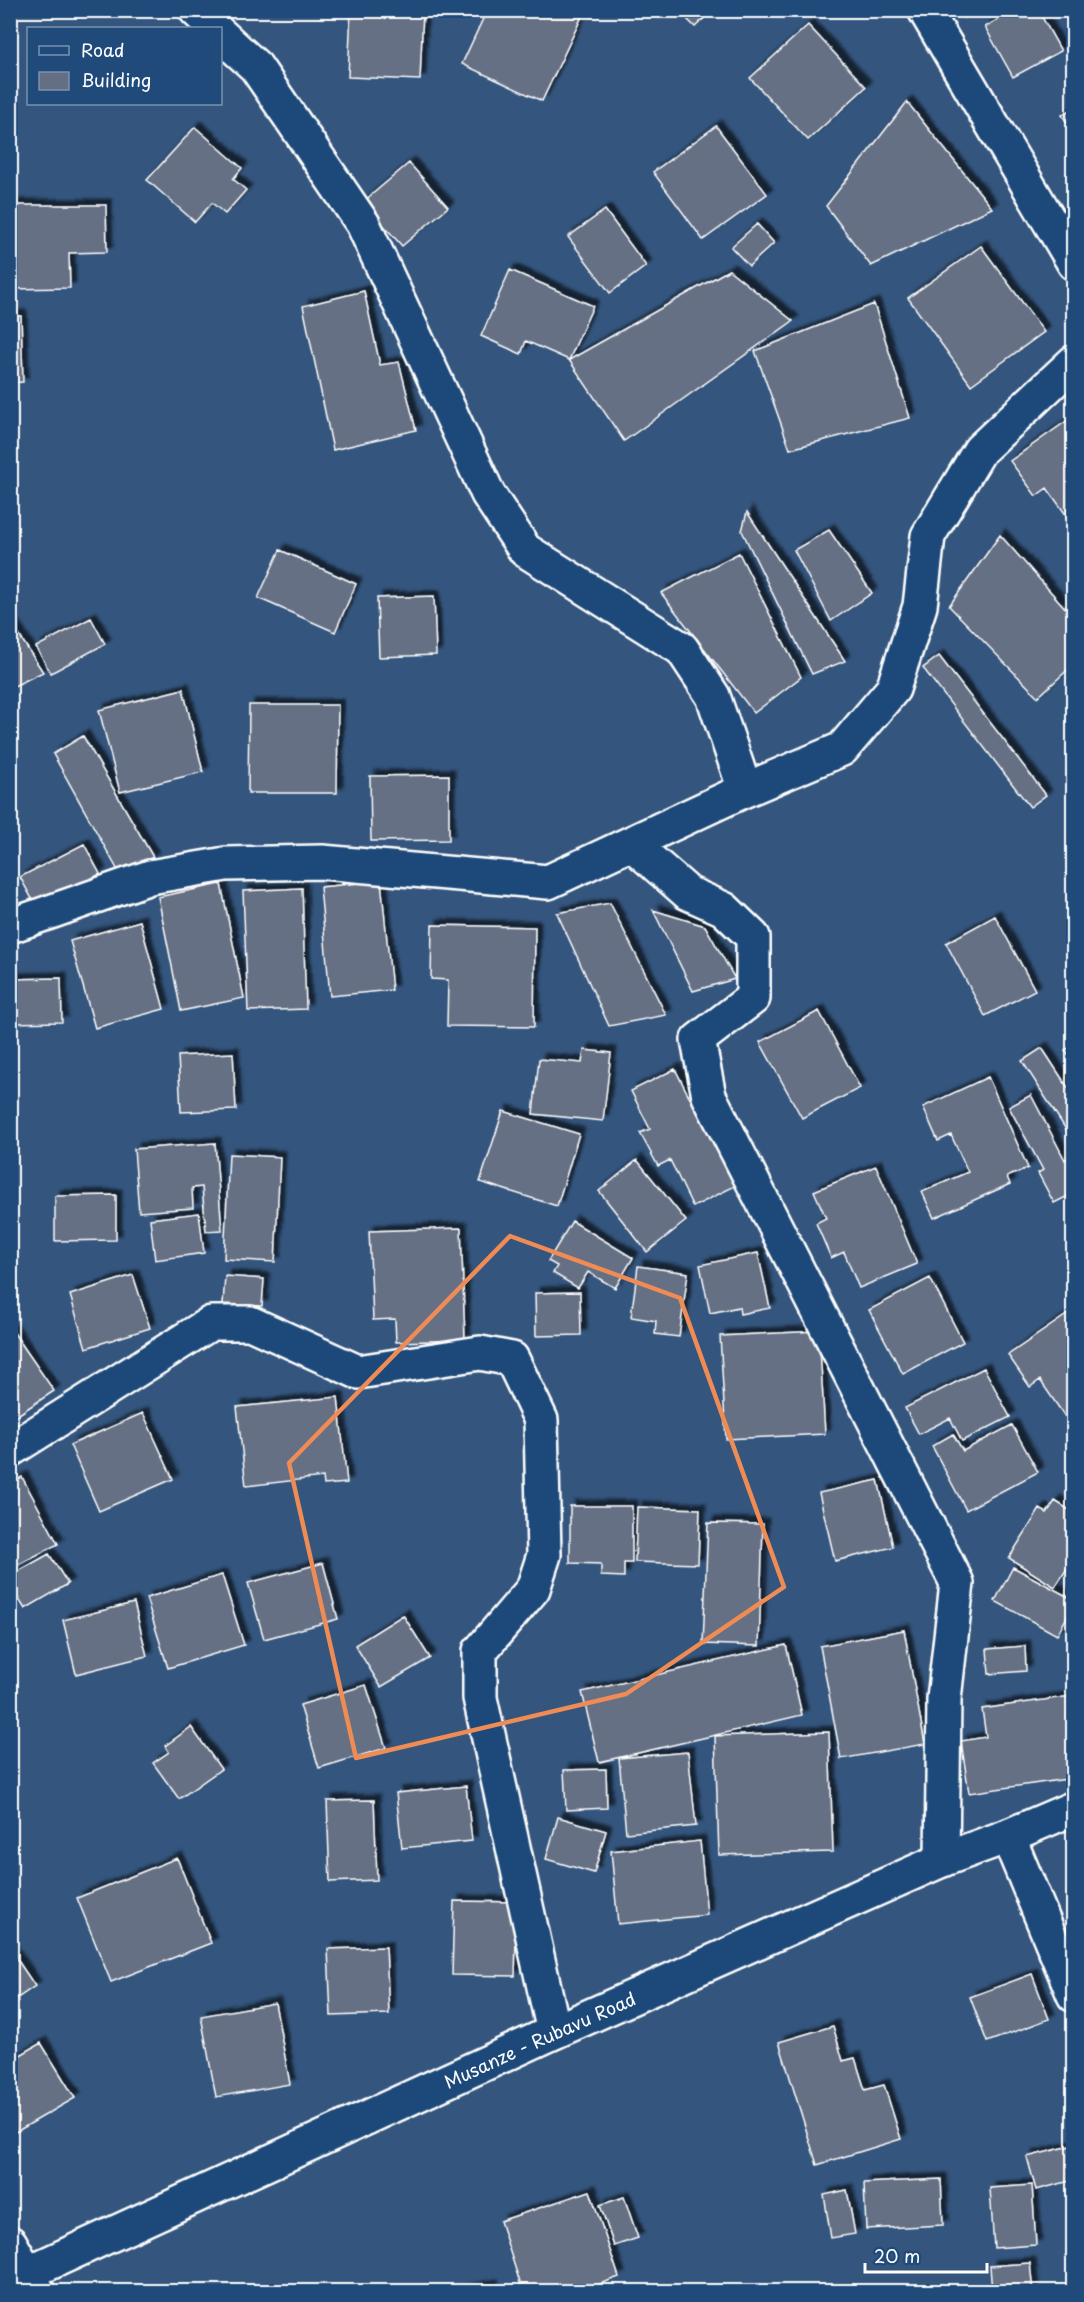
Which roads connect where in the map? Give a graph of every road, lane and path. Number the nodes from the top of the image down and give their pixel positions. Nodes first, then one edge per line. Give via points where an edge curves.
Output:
1 (195, 10) edge
2 (925, 10) edge
3 (214, 27) edge
4 (222, 36) edge
5 (1074, 263) edge
6 (1074, 362) edge
7 (745, 790) junction
8 (632, 844) junction
9 (10, 926) edge
10 (10, 1450) edge
11 (1074, 1808) edge
12 (1008, 1836) junction
13 (942, 1860) junction
14 (1074, 1995) edge
15 (554, 2032) junction
16 (10, 2243) edge
17 (25, 2282) edge

1 - 3 main road
2 - 5 main road
4 - 7 main road via 256,67 363,224 488,494 525,550 682,649 713,696
6 - 7 main road via 980,450 928,536 920,606 893,689 842,749
7 - 8 main road
8 - 9 main road via 548,882 321,862 226,864 150,878
8 - 13 main road via 688,893 724,909 753,937 753,998 698,1040 709,1096 957,1583 944,1699
10 - 15 main road via 211,1323 250,1323 357,1372 480,1353 512,1359 541,1420 544,1556 533,1589 480,1652 480,1698
11 - 12 main road, Musanze - Rubavu Road
12 - 13 main road, Musanze - Rubavu Road
12 - 14 main road
13 - 15 main road, Musanze - Rubavu Road
15 - 17 main road, Musanze - Rubavu Road
16 - 17 main road

